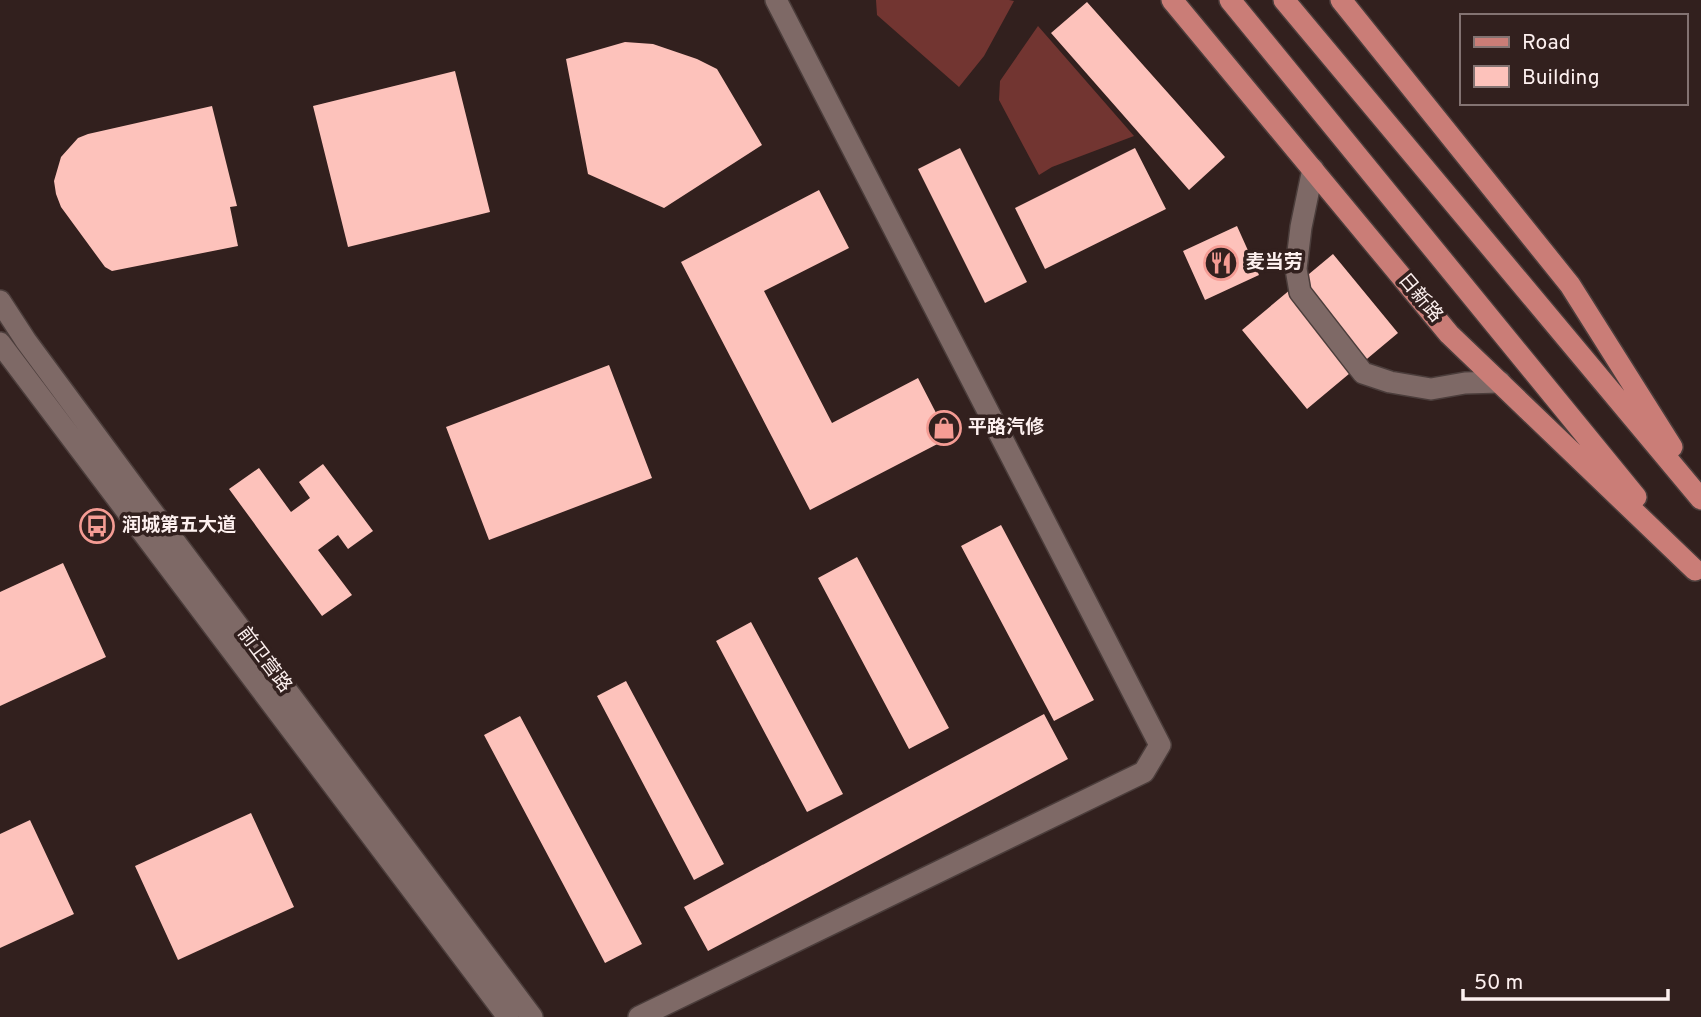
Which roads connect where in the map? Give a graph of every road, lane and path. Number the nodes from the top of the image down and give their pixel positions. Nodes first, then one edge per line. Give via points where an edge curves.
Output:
1 (776, 0) edge
2 (1172, 0) edge
3 (1230, 0) edge
4 (1284, 0) edge
5 (1341, 0) edge
6 (1312, 169) junction
7 (0, 301) edge
8 (0, 343) edge
9 (1500, 382) junction
10 (1701, 494) edge
11 (1701, 499) edge
12 (1698, 573) edge
13 (508, 1017) edge
14 (532, 1017) edge
15 (639, 1017) edge

1 - 15 street via 1160,745 1144,772
2 - 6 main road, 日新路
3 - 12 main road, 日新路
4 - 11 main road
5 - 10 main road via 1570,285
6 - 9 main road, 日新路 via 1449,334
6 - 9 street via 1296,270 1300,292 1363,373 1430,389
7 - 14 street, 前卫营路 via 142,498
8 - 13 street, 前卫营路
9 - 12 main road, 日新路

